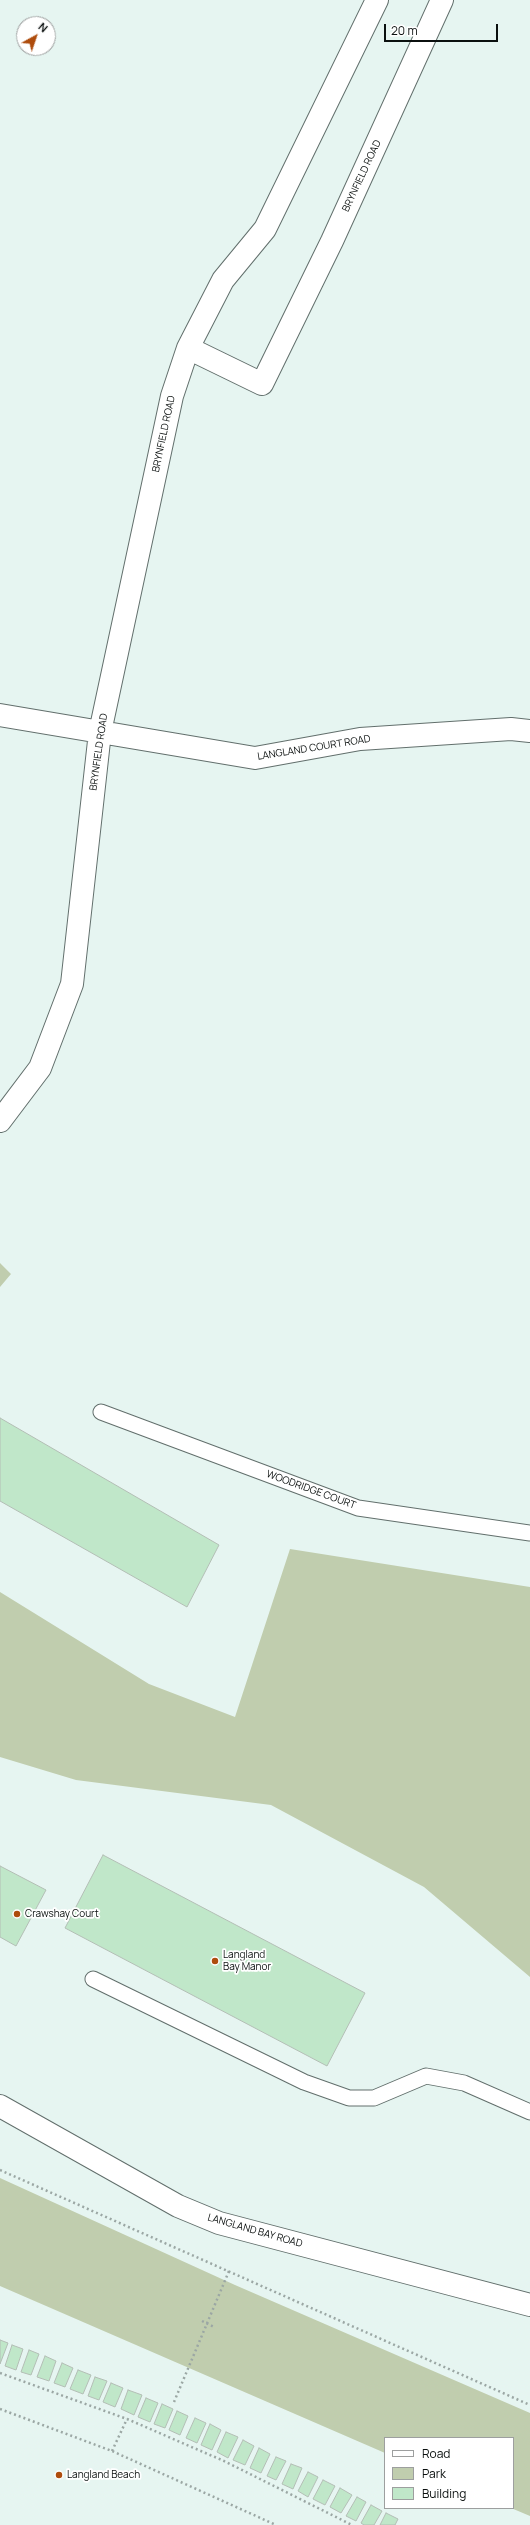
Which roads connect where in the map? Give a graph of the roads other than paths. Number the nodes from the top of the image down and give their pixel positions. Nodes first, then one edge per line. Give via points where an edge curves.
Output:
1 (377, 0) edge
2 (442, 0) edge
3 (188, 348) junction
4 (0, 716) edge
5 (530, 731) edge
6 (100, 732) junction
7 (0, 1120) edge
8 (102, 1412) dead end
9 (530, 1533) edge
10 (93, 1979) dead end
11 (0, 2106) edge
12 (530, 2112) edge
13 (530, 2305) edge

1 - 3 street, BRYNFIELD ROAD via 264,229 223,280
2 - 3 street, BRYNFIELD ROAD via 332,241 262,384
3 - 6 street, BRYNFIELD ROAD via 172,396
4 - 6 street, LANGLAND COURT ROAD
5 - 6 street, LANGLAND COURT ROAD via 511,729 360,739 255,758
6 - 7 street, BRYNFIELD ROAD via 72,984 40,1068
8 - 9 lane, WOODRIDGE COURT via 358,1508
10 - 12 lane via 304,2082 349,2098 374,2098 426,2076 464,2083
11 - 13 street, LANGLAND BAY ROAD via 178,2206 219,2223

